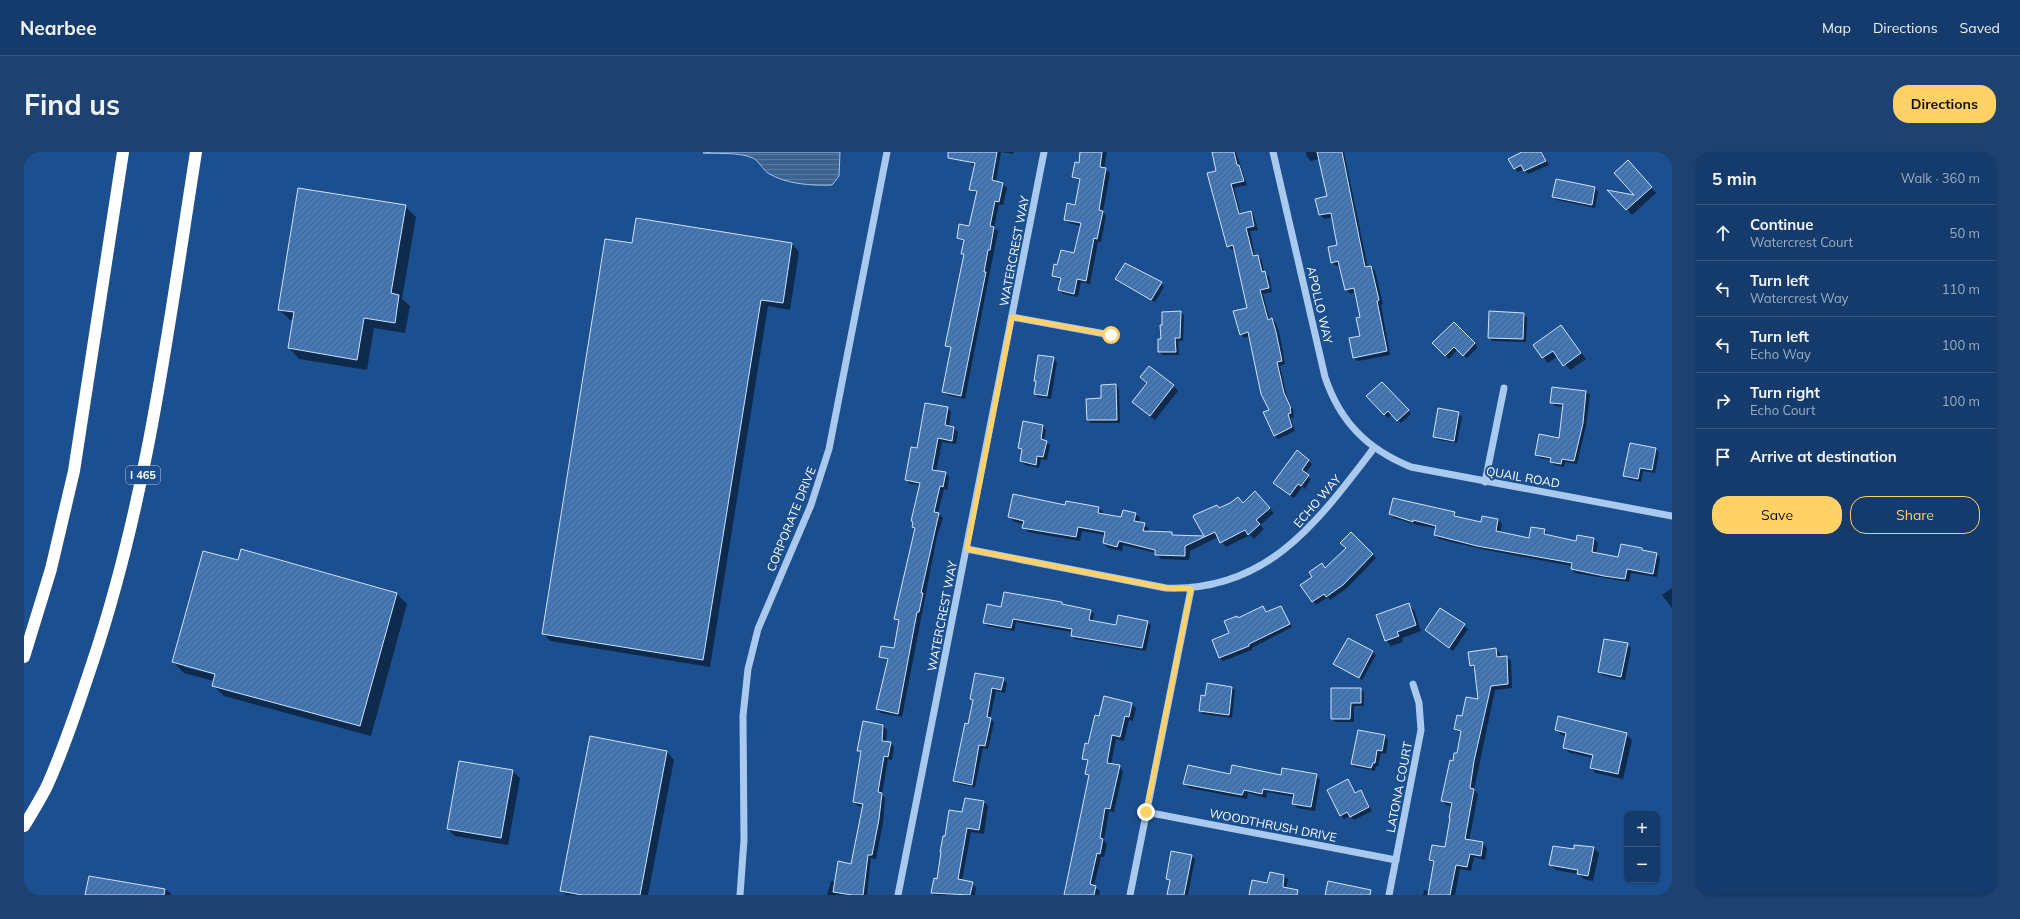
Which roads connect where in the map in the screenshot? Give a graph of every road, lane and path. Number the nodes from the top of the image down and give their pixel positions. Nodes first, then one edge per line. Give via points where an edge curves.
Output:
1 (123, 152) edge
2 (196, 152) edge
3 (886, 152) edge
4 (1044, 152) edge
5 (1274, 152) edge
6 (1012, 317) junction
7 (1111, 335) dead end
8 (1504, 388) dead end
9 (1374, 448) junction
10 (1484, 482) junction
11 (1672, 516) edge
12 (967, 549) junction
13 (1191, 589) junction
14 (24, 657) edge
15 (1413, 684) dead end
16 (1146, 812) junction
17 (24, 826) edge
18 (1396, 860) junction
19 (740, 895) edge
20 (898, 895) edge
21 (1130, 895) edge
22 (1389, 895) edge

1 - 14 highway via 74,471 51,569
2 - 17 highway, I 465 via 156,410 128,544 72,723 46,787
3 - 19 street, CORPORATE DRIVE via 829,449 811,505 758,629 748,669 743,716 744,840
4 - 6 street, WATERCREST WAY
5 - 9 street, APOLLO WAY via 1324,377 1342,414 1359,435
6 - 7 street
6 - 12 street, WATERCREST WAY
8 - 10 street
9 - 10 street, QUAIL ROAD via 1410,467
9 - 13 street, ECHO WAY via 1320,517 1295,541 1268,561 1243,574 1215,585
10 - 11 street, QUAIL ROAD
12 - 13 street, ECHO WAY via 1166,588
12 - 20 street, WATERCREST WAY
13 - 16 street
15 - 18 street, LATONA COURT via 1419,703 1420,730
16 - 18 street, WOODTHRUSH DRIVE
16 - 21 street
18 - 22 street, LATONA COURT

